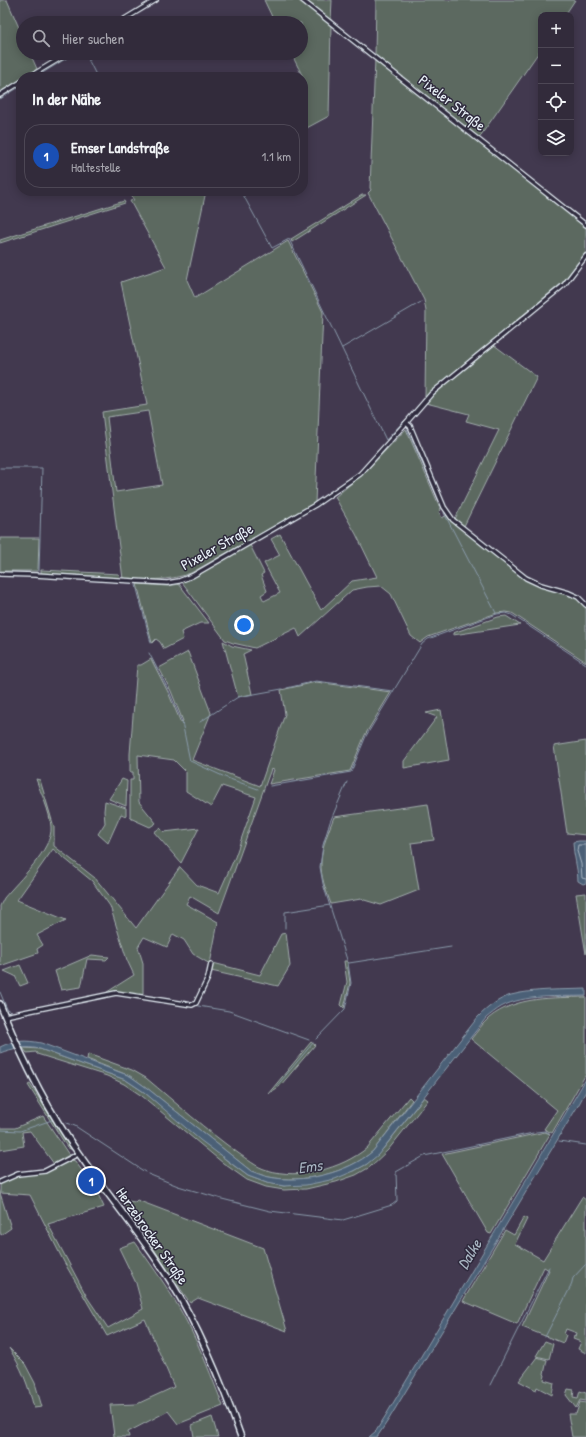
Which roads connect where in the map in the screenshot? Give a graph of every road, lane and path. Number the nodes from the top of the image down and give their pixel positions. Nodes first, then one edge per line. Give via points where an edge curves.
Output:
1 (156, 0) edge
2 (302, 0) edge
3 (130, 16) edge
4 (57, 60) edge
5 (37, 72) edge
6 (16, 85) edge
7 (0, 95) edge
8 (586, 225) edge
9 (586, 256) edge
10 (406, 423) junction
11 (0, 574) edge
12 (586, 605) edge
13 (211, 964) dead end
14 (0, 1004) edge
15 (5, 1016) junction
16 (78, 1154) junction
17 (0, 1182) edge
18 (241, 1437) edge

1 - 3 street
2 - 8 street, Pixeler Straße
4 - 5 street
6 - 7 street
9 - 10 street, Pixeler Straße via 564,285 432,393
10 - 11 street, Pixeler Straße via 364,471 335,493 179,581 167,583
10 - 12 street via 410,426 444,507 453,520 526,578 578,597
13 - 15 street via 206,984 196,1003 192,1005 116,994
14 - 15 main road, Herzebrocker Straße
15 - 16 main road, Herzebrocker Straße via 35,1083
16 - 17 street via 45,1171 18,1174
16 - 18 main road, Herzebrocker Straße via 142,1240 186,1307 217,1372

